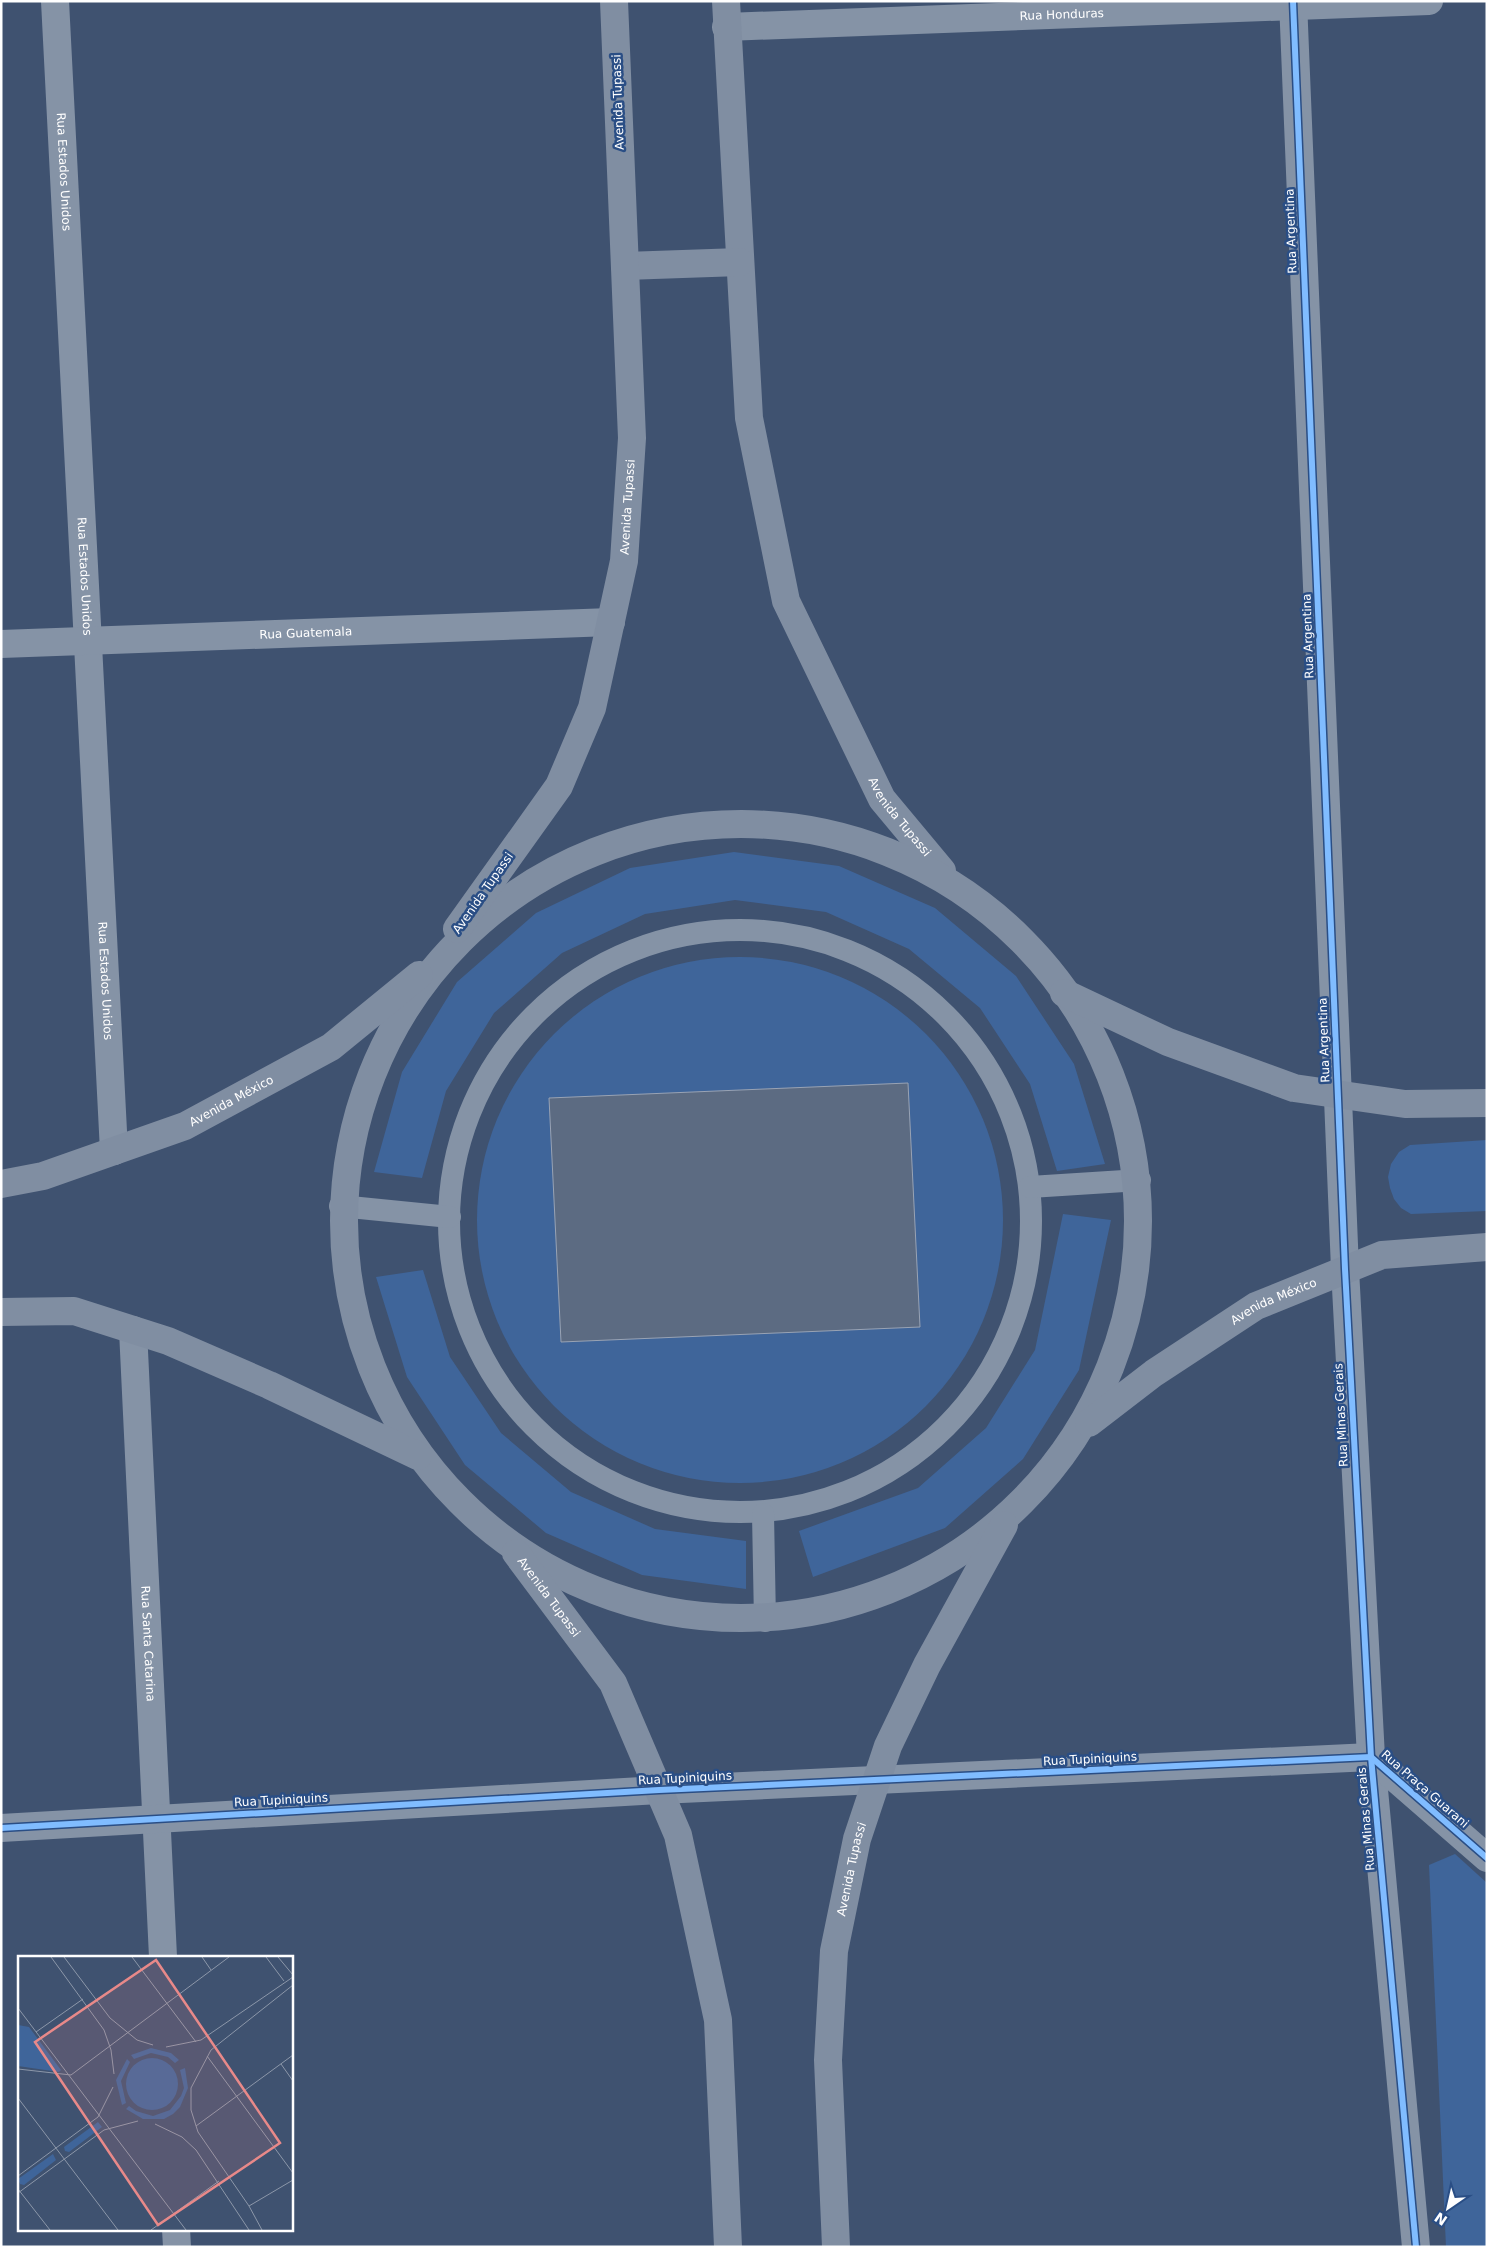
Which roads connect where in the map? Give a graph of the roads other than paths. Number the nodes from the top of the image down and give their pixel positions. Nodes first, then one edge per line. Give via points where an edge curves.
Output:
1 (55, 1) edge
2 (614, 1) edge
3 (1429, 1) edge
4 (1293, 4) edge
5 (726, 14) edge
6 (740, 262) junction
7 (625, 266) junction
8 (611, 622) junction
9 (88, 641) junction
10 (1, 644) edge
11 (960, 893) junction
12 (434, 963) junction
13 (1062, 992) junction
14 (1338, 1094) junction
15 (1487, 1103) edge
16 (114, 1151) junction
17 (1140, 1180) junction
18 (1, 1184) edge
19 (1030, 1187) junction
20 (340, 1206) junction
21 (450, 1217) junction
22 (1487, 1247) edge
23 (1345, 1269) junction
24 (1, 1312) edge
25 (133, 1330) junction
26 (1089, 1423) junction
27 (418, 1456) junction
28 (763, 1514) junction
29 (1005, 1524) junction
30 (513, 1550) junction
31 (766, 1621) junction
32 (1371, 1757) junction
33 (877, 1780) junction
34 (659, 1790) junction
35 (156, 1819) junction
36 (1, 1828) edge
37 (1487, 1858) edge
38 (163, 1956) edge
39 (176, 2230) edge
40 (177, 2247) edge
41 (728, 2247) edge
42 (836, 2247) edge
43 (1416, 2247) edge

1 - 9 street, Rua Estados Unidos
2 - 7 main road, Avenida Tupassi
3 - 4 street, Rua Honduras
4 - 5 street, Rua Honduras
4 - 14 street, Rua Argentina
5 - 6 main road, Avenida Tupassi
6 - 7 main road
6 - 11 main road, Avenida Tupassi via 749,418 786,601 882,799
7 - 8 main road, Avenida Tupassi via 632,438 624,561
8 - 9 street, Rua Guatemala
8 - 12 main road, Avenida Tupassi via 592,708 559,786
9 - 10 street, Rua Guatemala
9 - 16 street, Rua Estados Unidos
11 - 12 main road via 916,862 790,825 659,829 535,877
11 - 13 main road via 1023,938
12 - 16 main road, Avenida México via 331,1046 185,1126
12 - 20 main road via 366,1077
13 - 14 main road via 1168,1042 1294,1088
13 - 17 main road via 1100,1044
14 - 15 main road via 1405,1104
14 - 23 street, Rua Argentina
16 - 18 main road, Avenida México via 43,1176
17 - 19 lane
17 - 26 main road via 1135,1301
19 - 21 lane via 1005,1096 958,1026 894,973 818,939 735,928 653,941 578,976 516,1032 472,1102 450,1182
19 - 28 lane via 1031,1259 1009,1339 965,1409 903,1464 827,1500
20 - 21 lane
20 - 27 main road via 358,1338
21 - 28 lane via 451,1265 476,1345 522,1414 586,1468 662,1502
22 - 23 main road, Avenida México via 1382,1255
23 - 26 main road, Avenida México via 1256,1306 1154,1372
23 - 32 street, Rua Minas Gerais
24 - 25 main road via 74,1311
25 - 27 main road via 168,1341 269,1385
25 - 35 street, Rua Santa Catarina
26 - 29 main road
27 - 30 main road
28 - 31 lane
29 - 31 main road via 894,1592
29 - 33 main road, Avenida Tupassi via 927,1665 888,1746
30 - 31 main road via 633,1606
30 - 34 main road, Avenida Tupassi via 614,1683
32 - 33 street, Rua Tupiniquins
32 - 37 street, Rua Praça Guarani
32 - 43 street, Rua Minas Gerais
33 - 34 street, Rua Tupiniquins
33 - 42 main road, Avenida Tupassi via 857,1839 834,1951 828,2060
34 - 35 street, Rua Tupiniquins
34 - 41 main road, Avenida Tupassi via 678,1835 718,2020
35 - 36 street, Rua Tupiniquins
35 - 38 street, Rua Santa Catarina
39 - 40 street

